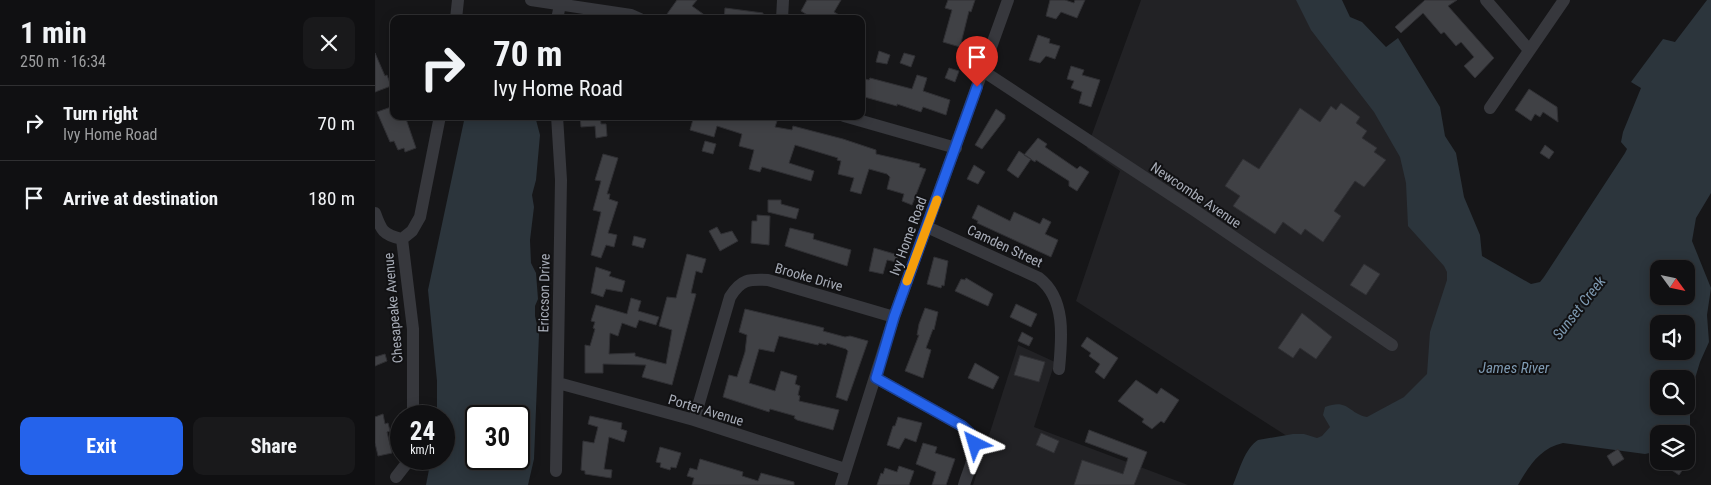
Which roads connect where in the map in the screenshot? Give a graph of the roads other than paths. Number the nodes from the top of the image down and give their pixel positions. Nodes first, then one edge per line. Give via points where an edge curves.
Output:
1 (458, 0) edge
2 (531, 0) edge
3 (783, 0) edge
4 (1008, 0) edge
5 (1486, 0) edge
6 (1564, 0) edge
7 (560, 4) junction
8 (456, 15) edge
9 (558, 15) edge
10 (631, 15) edge
11 (782, 15) edge
12 (1529, 50) junction
13 (983, 71) junction
14 (1490, 108) dead end
15 (439, 120) edge
16 (557, 120) edge
17 (858, 120) edge
18 (956, 148) junction
19 (375, 213) edge
20 (927, 227) junction
21 (402, 239) junction
22 (894, 317) junction
23 (1392, 346) dead end
24 (1059, 369) dead end
25 (876, 378) junction
26 (558, 383) junction
27 (413, 405) edge
28 (694, 420) junction
29 (845, 469) junction
30 (401, 470) edge
31 (556, 470) dead end
32 (396, 477) dead end
33 (841, 485) edge
34 (964, 485) edge

1 - 8 street
2 - 7 street
3 - 11 street
4 - 13 street, Ivy Home Road
5 - 12 street
6 - 12 street
7 - 9 street
7 - 10 street
12 - 14 street
13 - 18 street, Ivy Home Road
13 - 23 street, Newcombe Avenue
15 - 21 street via 420,217 412,231
16 - 26 street, Ericcson Drive via 561,180
17 - 18 street
18 - 20 street, Ivy Home Road
19 - 21 street, Chesapeake Avenue via 388,236
20 - 22 street, Ivy Home Road
20 - 24 street, Camden Street via 1050,286 1058,304
21 - 27 street, Chesapeake Avenue via 413,329
22 - 25 street, Ivy Home Road
22 - 28 street, Brooke Drive via 768,280 751,279 737,286 730,297
25 - 29 street, Ivy Home Road
25 - 34 street via 971,434 975,449
26 - 28 street, Porter Avenue
26 - 31 street, Ericcson Drive
28 - 29 street, Porter Avenue
29 - 33 street, Ivy Home Road
30 - 32 street

